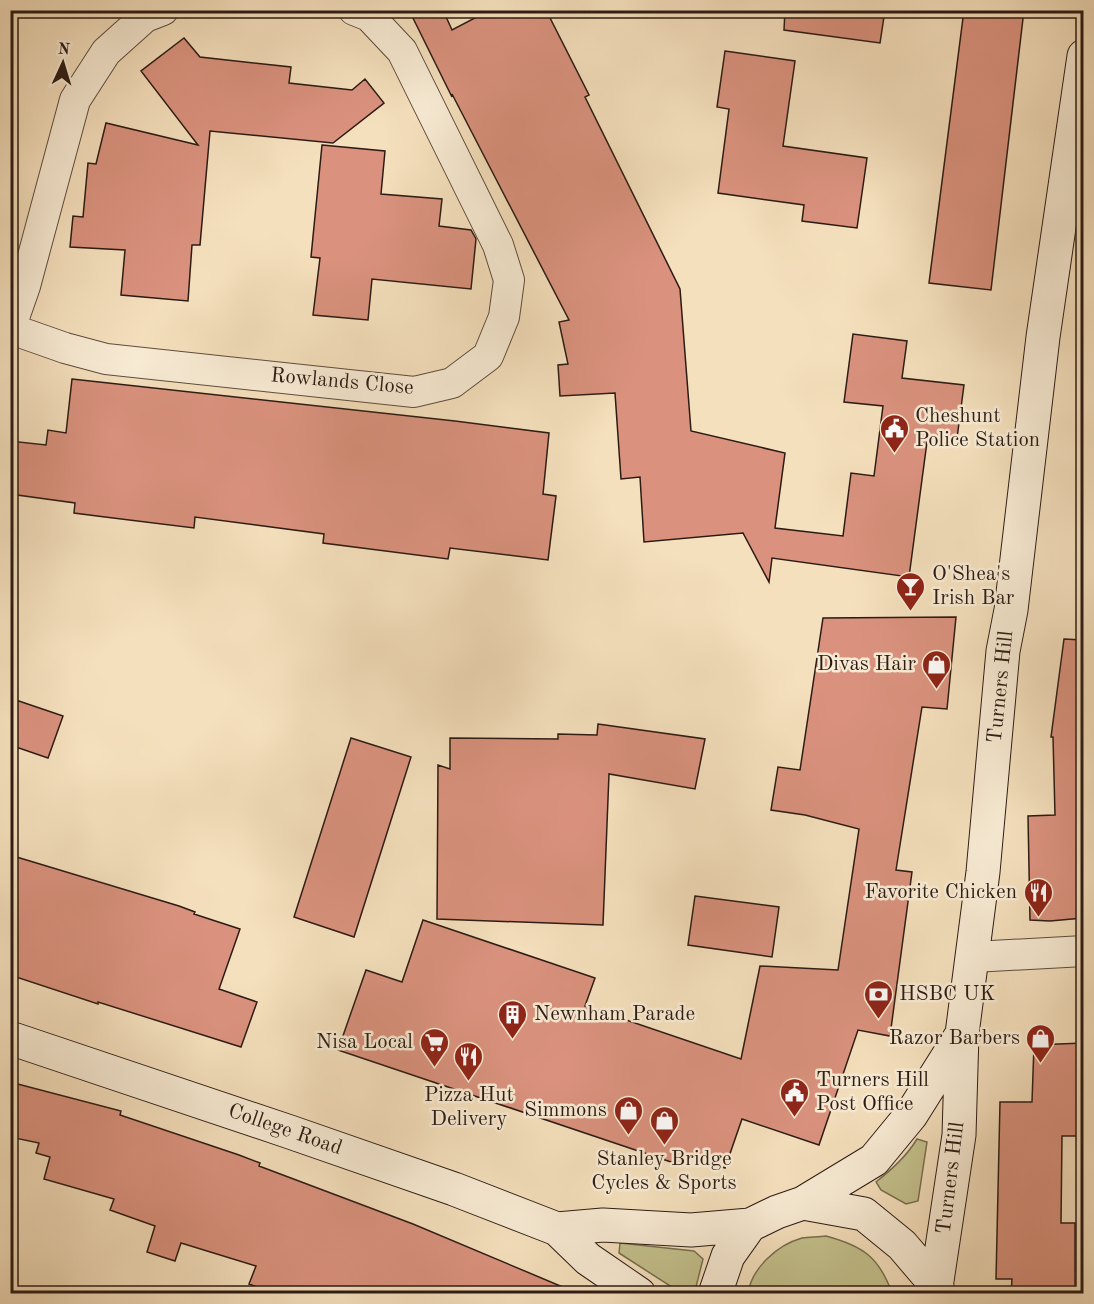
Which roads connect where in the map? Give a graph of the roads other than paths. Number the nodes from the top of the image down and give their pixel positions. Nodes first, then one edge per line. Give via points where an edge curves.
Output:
1 (163, 10) edge
2 (354, 10) edge
3 (1083, 56) edge
4 (11, 329) edge
5 (1083, 951) edge
6 (973, 957) junction
7 (962, 1034) junction
8 (10, 1038) edge
9 (803, 1203) junction
10 (750, 1225) junction
11 (557, 1228) junction
12 (936, 1289) edge
13 (639, 1293) edge
14 (715, 1293) edge

1 - 4 street, Rowlands Close via 145,17 106,52 75,100
2 - 4 street, Rowlands Close via 369,16 402,51 498,245 509,280 504,317 488,356 452,383 414,392 106,358
3 - 6 main road, Turners Hill via 1003,651
5 - 6 street
6 - 7 main road, Turners Hill
7 - 9 main road, Turners Hill via 911,1115 874,1160
7 - 12 main road, Turners Hill via 959,1135
8 - 11 main road, College Road via 290,1131
9 - 10 main road, Turners Hill
9 - 12 main road via 864,1214 902,1245
10 - 11 main road, College Road via 691,1230 603,1225
10 - 14 main road via 728,1256
11 - 13 main road, College Road via 588,1258

